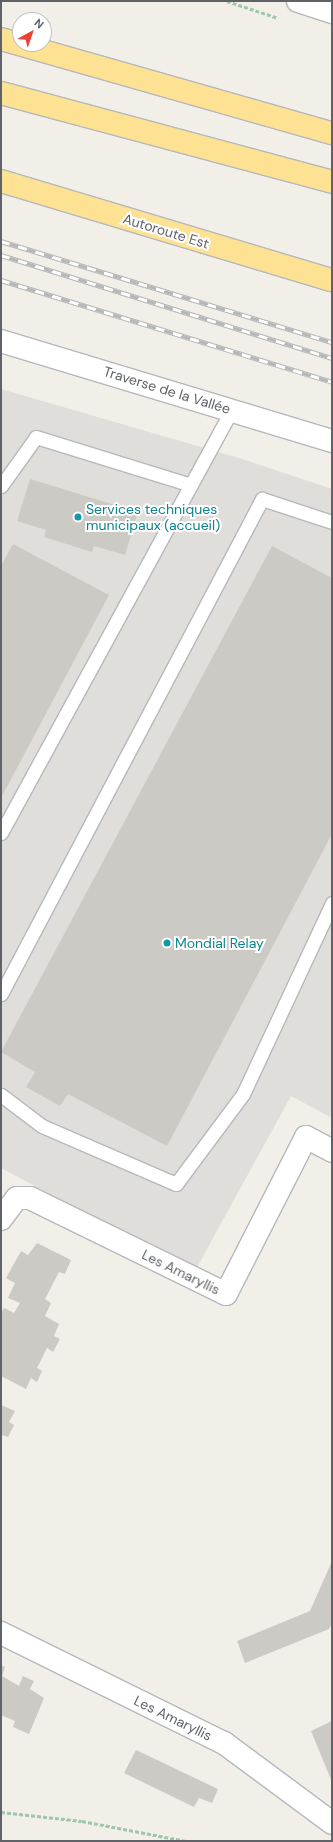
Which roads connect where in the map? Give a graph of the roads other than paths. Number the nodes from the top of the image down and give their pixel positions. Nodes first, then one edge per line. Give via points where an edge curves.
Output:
1 (298, 1) edge
2 (332, 12) edge
3 (1, 38) edge
4 (12, 41) edge
5 (52, 51) edge
6 (1, 92) edge
7 (332, 121) edge
8 (332, 133) edge
9 (1, 181) edge
10 (332, 182) edge
11 (332, 280) edge
12 (1, 341) edge
13 (232, 410) junction
14 (332, 441) edge
15 (191, 485) junction
16 (1, 486) edge
17 (332, 522) edge
18 (1, 833) edge
19 (332, 903) edge
20 (1, 994) edge
21 (1, 1095) edge
22 (332, 1151) edge
23 (1, 1219) edge
24 (1, 1633) edge
25 (332, 1823) edge

1 - 2 street
3 - 4 highway
3 - 8 highway
5 - 7 highway
6 - 10 highway
9 - 11 highway, Autoroute Est
12 - 13 street, Traverse de la Vallée
13 - 14 street, Traverse de la Vallée
13 - 15 lane
15 - 16 lane via 36,436
15 - 18 lane
17 - 20 lane via 262,498
19 - 21 lane via 243,1094 176,1184 42,1126
22 - 23 street, Les Amaryllis via 306,1137 226,1294 30,1198 17,1198
24 - 25 street, Les Amaryllis via 224,1743

